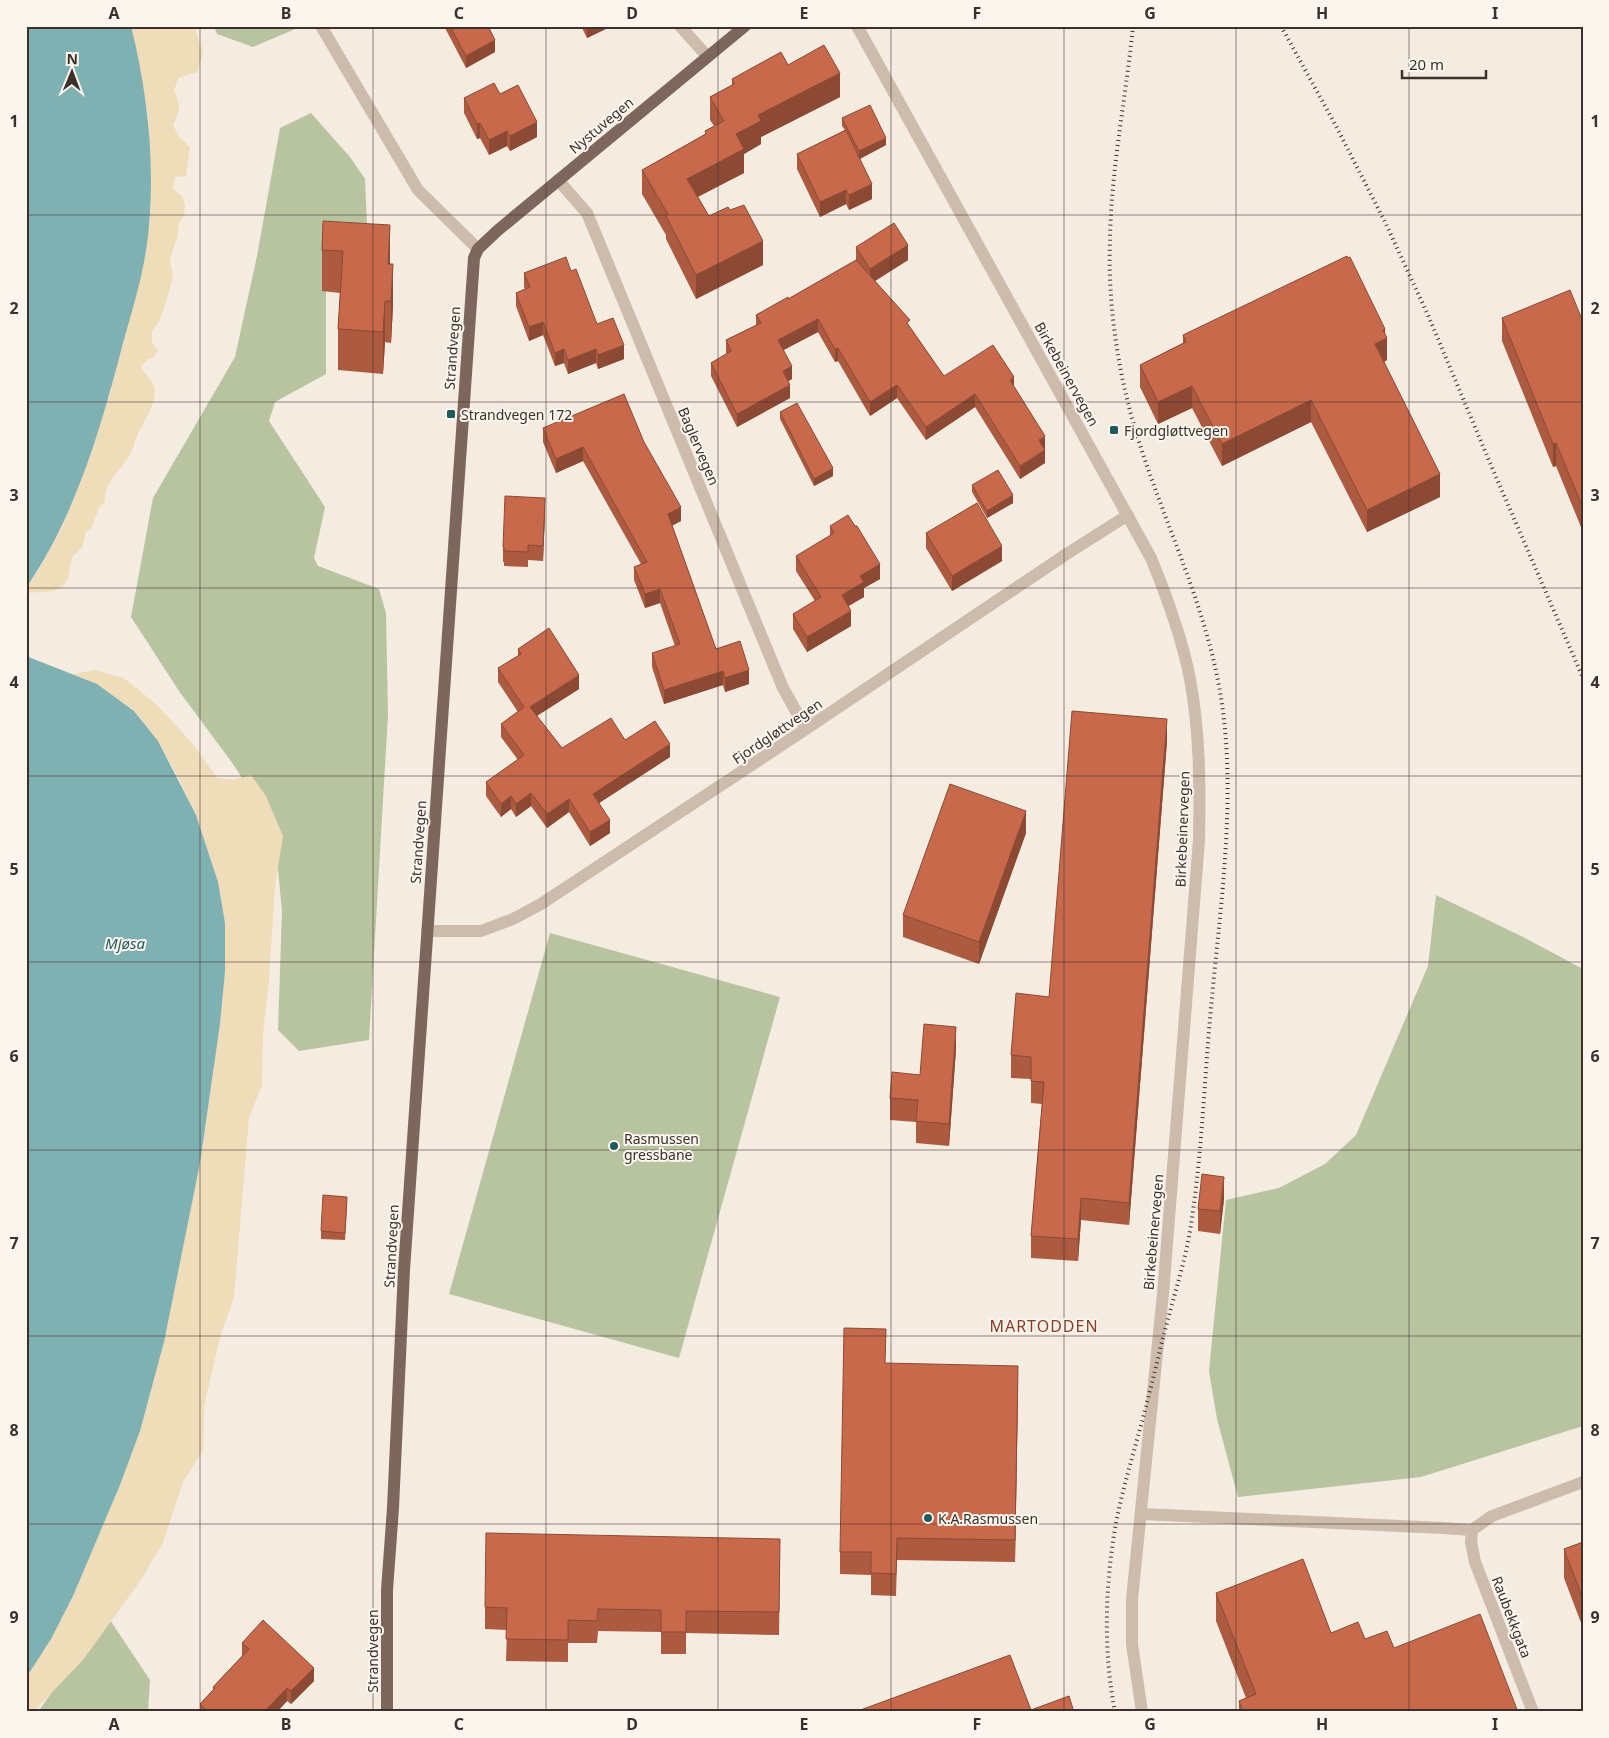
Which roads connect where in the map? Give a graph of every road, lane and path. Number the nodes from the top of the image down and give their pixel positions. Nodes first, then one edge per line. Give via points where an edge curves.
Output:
1 (321, 26) edge
2 (680, 26) edge
3 (745, 26) edge
4 (857, 26) edge
5 (707, 56) junction
6 (558, 180) junction
7 (478, 249) junction
8 (1128, 515) junction
9 (806, 730) junction
10 (427, 931) junction
11 (1583, 1482) edge
12 (1142, 1514) junction
13 (1472, 1530) junction
14 (387, 1712) edge
15 (1142, 1712) edge
16 (1533, 1712) edge

1 - 7 street via 418,190
2 - 5 street
3 - 5 main road, Nystuvegen
4 - 8 street, Birkebeinervegen
5 - 6 main road, Nystuvegen
6 - 7 main road, Nystuvegen
6 - 9 street, Baglervegen via 586,213 783,688
7 - 10 main road, Strandvegen via 472,274
8 - 9 street, Fjordgløttvegen
8 - 12 street, Birkebeinervegen via 1151,558 1180,638 1196,722 1200,770 1198,850
9 - 10 street, Fjordgløttvegen via 541,904 513,919 481,931
10 - 14 main road, Strandvegen via 387,1590
11 - 13 street via 1492,1516
12 - 13 street
12 - 15 street, Birkebeinervegen via 1132,1599 1135,1675
13 - 16 street, Raubekkgata via 1470,1542 1475,1562

